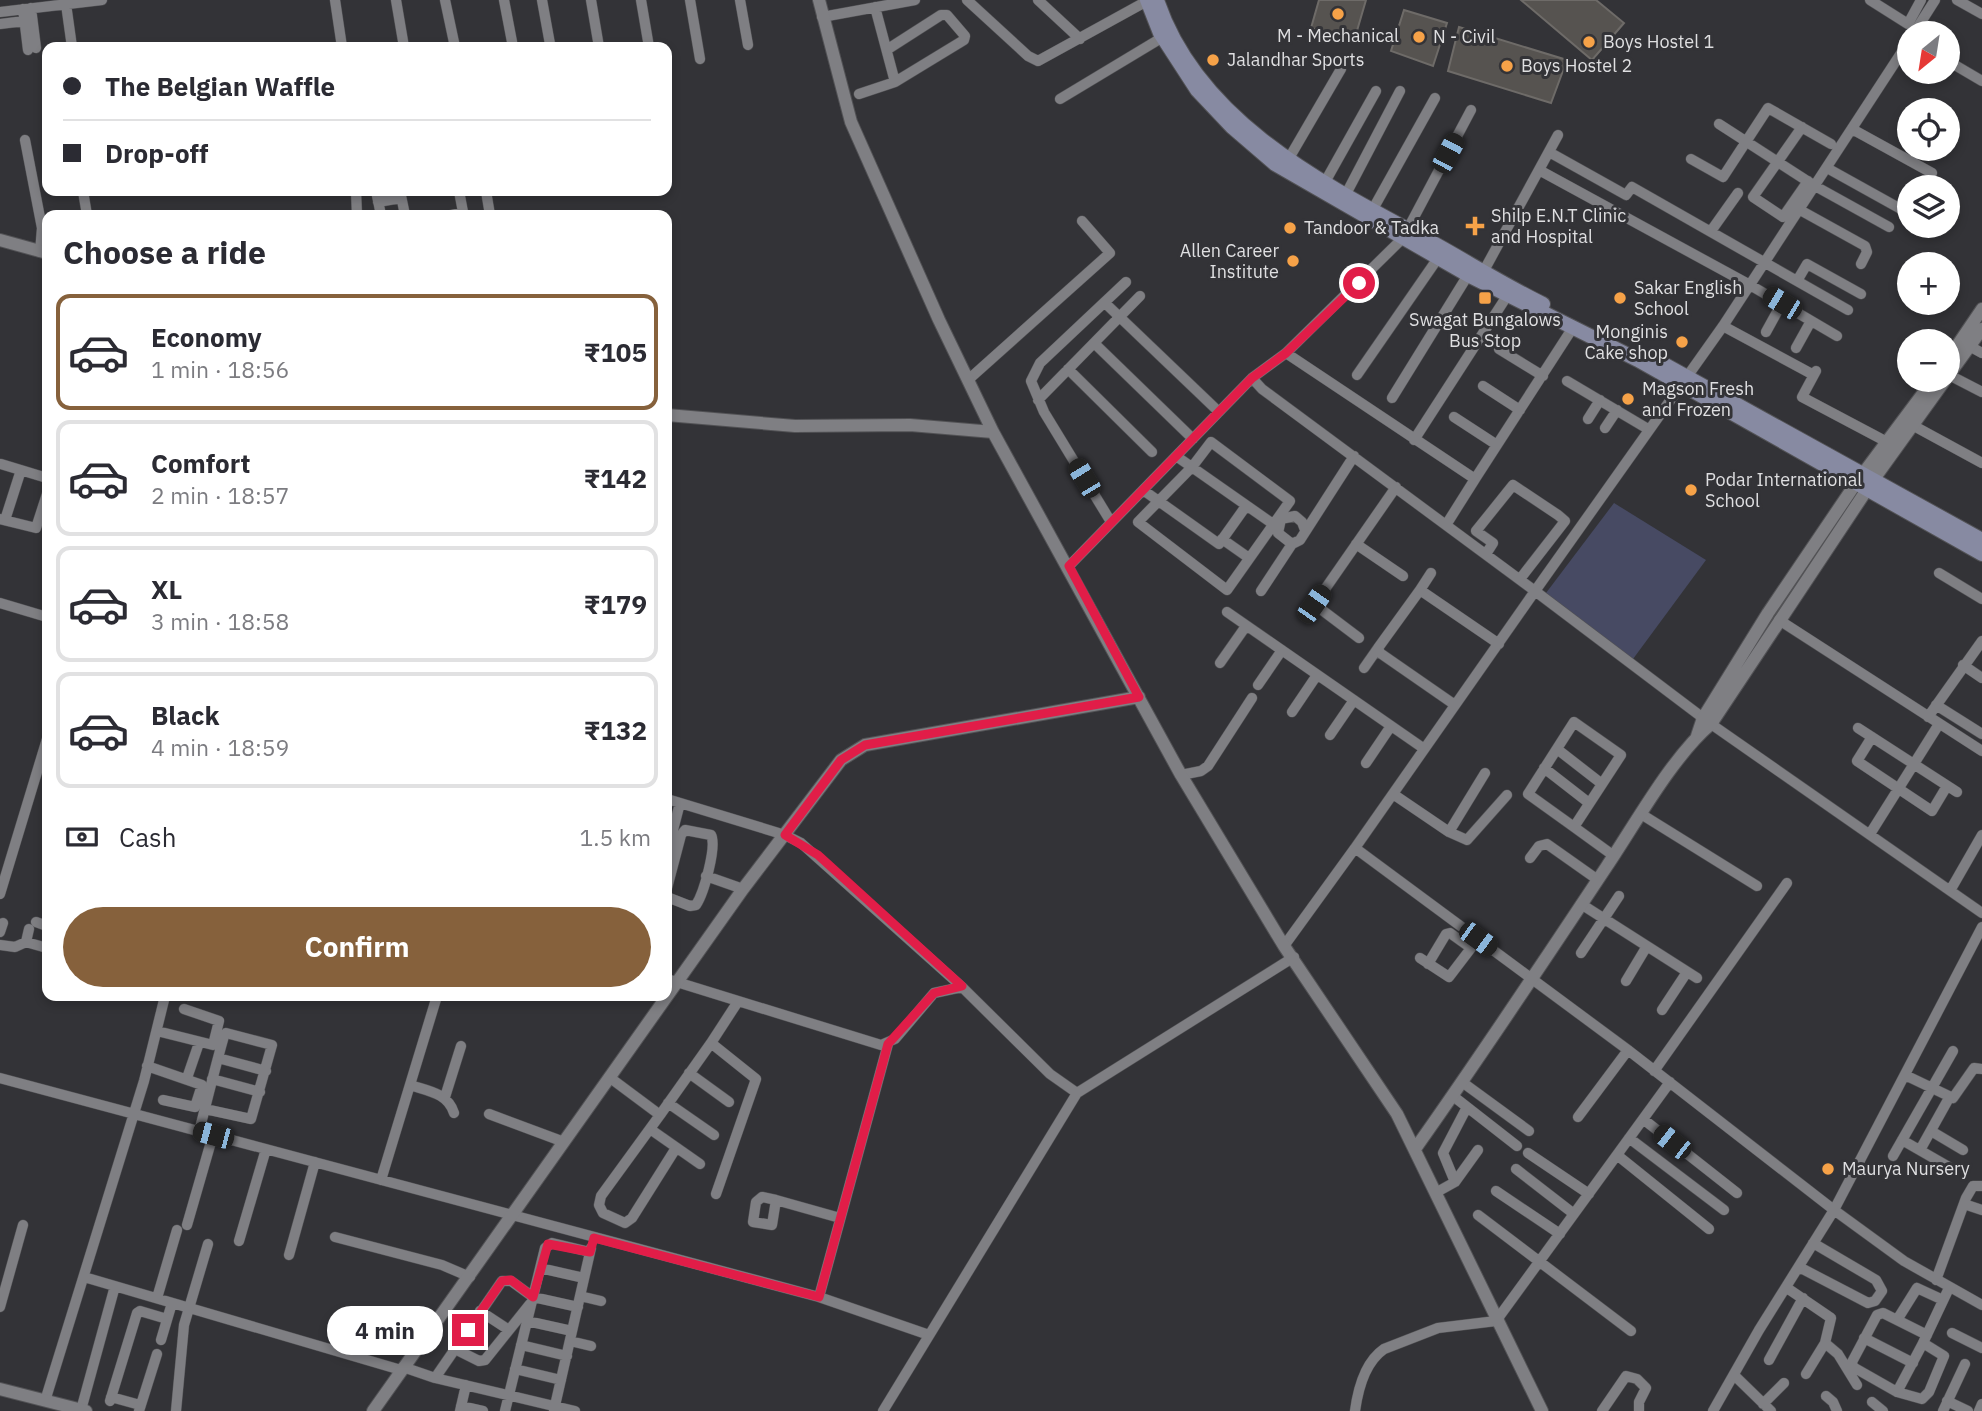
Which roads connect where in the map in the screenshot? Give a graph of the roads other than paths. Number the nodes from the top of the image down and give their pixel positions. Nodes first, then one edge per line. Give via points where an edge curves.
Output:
1 (102, 0) edge
2 (335, 0) edge
3 (396, 0) edge
4 (445, 0) edge
5 (503, 0) edge
6 (542, 0) edge
7 (591, 0) edge
8 (641, 0) edge
9 (690, 0) edge
10 (740, 0) edge
11 (819, 0) edge
12 (915, 0) edge
13 (967, 0) edge
14 (1038, 0) edge
15 (1048, 0) edge
16 (1147, 0) edge
17 (1157, 0) edge
18 (1870, 0) edge
19 (1921, 0) edge
20 (1957, 0) edge
21 (1933, 3) edge
22 (66, 4) junction
23 (875, 7) junction
24 (27, 8) junction
25 (0, 12) edge
26 (1051, 12) junction
27 (1982, 14) edge
28 (822, 17) junction
29 (24, 21) junction
30 (1922, 21) edge
31 (0, 24) edge
32 (1164, 33) junction
33 (1080, 39) junction
34 (71, 42) edge
35 (341, 42) edge
36 (403, 42) edge
37 (454, 42) edge
38 (512, 42) edge
39 (550, 42) edge
40 (598, 42) edge
41 (648, 42) edge
42 (748, 45) dead end
43 (888, 49) junction
44 (699, 59) dead end
45 (1897, 60) edge
46 (1960, 68) edge
47 (1340, 69) dead end
48 (1982, 81) edge
49 (895, 82) junction
50 (1376, 91) dead end
51 (1400, 91) dead end
52 (859, 94) dead end
53 (1435, 98) dead end
54 (1060, 99) dead end
55 (1471, 110) dead end
56 (1719, 124) dead end
57 (1802, 127) junction
58 (1852, 129) junction
59 (1558, 135) dead end
60 (25, 140) dead end
61 (1747, 141) junction
62 (1831, 144) dead end
63 (1549, 152) junction
64 (1281, 159) junction
65 (1692, 159) dead end
66 (1778, 162) junction
67 (1827, 168) junction
68 (1539, 170) junction
69 (1932, 173) dead end
70 (1325, 183) junction
71 (1812, 183) junction
72 (1738, 193) dead end
73 (1346, 194) junction
74 (377, 196) edge
75 (395, 196) edge
76 (378, 202) junction
77 (1897, 207) edge
78 (1373, 209) junction
79 (380, 210) edge
80 (1800, 210) junction
81 (1082, 221) dead end
82 (1889, 227) dead end
83 (42, 228) edge
84 (1712, 231) junction
85 (1406, 234) junction
86 (0, 240) edge
87 (42, 251) edge
88 (1438, 258) junction
89 (1766, 262) junction
90 (1861, 264) dead end
91 (1477, 275) junction
92 (1797, 281) junction
93 (1126, 282) dead end
94 (1750, 285) junction
95 (1861, 293) dead end
96 (1140, 296) dead end
97 (1507, 296) junction
98 (1105, 303) junction
99 (1782, 303) junction
100 (1982, 309) edge
101 (1848, 310) dead end
102 (1120, 316) junction
103 (1811, 321) junction
104 (1574, 325) junction
105 (1723, 326) junction
106 (1982, 330) edge
107 (1766, 332) dead end
108 (1837, 336) dead end
109 (1960, 341) edge
110 (1094, 343) junction
111 (1796, 348) dead end
112 (1499, 349) dead end
113 (1977, 350) edge
114 (1286, 353) junction
115 (1960, 367) edge
116 (1068, 369) junction
117 (1357, 375) dead end
118 (1543, 376) junction
119 (1252, 378) junction
120 (968, 380) junction
121 (1567, 380) dead end
122 (1683, 380) junction
123 (1960, 381) edge
124 (1483, 386) dead end
125 (1924, 392) edge
126 (1939, 392) edge
127 (1982, 392) edge
128 (1392, 398) dead end
129 (1038, 400) junction
130 (1600, 400) junction
131 (1520, 410) junction
132 (1617, 410) junction
133 (1219, 412) junction
134 (672, 415) edge
135 (1454, 417) dead end
136 (1588, 419) dead end
137 (1914, 426) junction
138 (1605, 428) dead end
139 (1648, 429) junction
140 (993, 432) junction
141 (1193, 439) junction
142 (1414, 440) junction
143 (1886, 442) junction
144 (1497, 445) junction
145 (1152, 452) dead end
146 (1176, 456) junction
147 (1354, 456) junction
148 (1982, 463) edge
149 (1, 464) edge
150 (1192, 467) junction
151 (21, 470) junction
152 (42, 476) edge
153 (1475, 480) junction
154 (1865, 481) junction
155 (1396, 487) junction
156 (1143, 490) junction
157 (1158, 501) junction
158 (1246, 506) junction
159 (42, 511) edge
160 (3, 519) edge
161 (1111, 522) junction
162 (1273, 524) junction
163 (1446, 525) junction
164 (1305, 530) junction
165 (1222, 539) junction
166 (1982, 540) edge
167 (1292, 544) junction
168 (1356, 544) junction
169 (1486, 554) junction
170 (1982, 554) edge
171 (1249, 558) junction
172 (1069, 566) junction
173 (1431, 573) dead end
174 (1939, 573) dead end
175 (1403, 576) dead end
176 (1520, 579) junction
177 (1420, 590) junction
178 (1261, 591) dead end
179 (1535, 591) junction
180 (1982, 599) edge
181 (0, 603) edge
182 (1314, 604) junction
183 (1227, 612) dead end
184 (1307, 615) dead end
185 (42, 616) edge
186 (1779, 620) junction
187 (1246, 626) junction
188 (1359, 638) dead end
189 (1982, 640) edge
190 (1499, 643) junction
191 (1378, 648) junction
192 (1282, 650) junction
193 (1220, 663) dead end
194 (1963, 665) junction
195 (1364, 668) dead end
196 (1317, 675) junction
197 (1982, 678) edge
198 (1258, 685) dead end
199 (1139, 697) junction
200 (1252, 698) dead end
201 (1354, 700) junction
202 (1455, 705) junction
203 (1936, 705) junction
204 (1292, 712) dead end
205 (1928, 717) junction
206 (1707, 721) junction
207 (1939, 724) junction
208 (1391, 726) junction
209 (1858, 728) dead end
210 (1330, 736) dead end
211 (1872, 737) junction
212 (1981, 743) edge
213 (1423, 748) junction
214 (1557, 749) junction
215 (42, 760) edge
216 (1366, 763) dead end
217 (1914, 764) junction
218 (1544, 768) junction
219 (1485, 773) dead end
220 (1181, 775) junction
221 (1602, 784) junction
222 (1898, 789) junction
223 (1394, 793) junction
224 (1507, 795) dead end
225 (672, 801) edge
226 (680, 803) junction
227 (1590, 803) junction
228 (1641, 814) junction
229 (1574, 827) junction
230 (1449, 832) junction
231 (672, 833) edge
232 (1870, 834) junction
233 (785, 835) junction
234 (1982, 835) edge
235 (1355, 848) junction
236 (1614, 856) junction
237 (1530, 858) dead end
238 (672, 869) edge
239 (706, 876) junction
240 (1598, 880) junction
241 (1787, 883) dead end
242 (1758, 886) dead end
243 (743, 889) junction
244 (1951, 889) junction
245 (0, 894) edge
246 (1619, 896) dead end
247 (672, 899) edge
248 (1581, 904) junction
249 (1981, 908) edge
250 (1604, 918) junction
251 (42, 926) edge
252 (1982, 927) edge
253 (26, 942) junction
254 (1474, 943) junction
255 (0, 945) edge
256 (1284, 946) junction
257 (1647, 946) junction
258 (42, 947) edge
259 (1581, 953) dead end
260 (1294, 957) junction
261 (1687, 972) junction
262 (1697, 978) dead end
263 (1533, 979) junction
264 (672, 981) edge
265 (1626, 981) dead end
266 (962, 986) junction
267 (165, 1001) edge
268 (435, 1001) edge
269 (659, 1001) edge
270 (737, 1003) junction
271 (184, 1009) dead end
272 (1662, 1010) dead end
273 (156, 1031) junction
274 (199, 1043) junction
275 (711, 1044) junction
276 (888, 1044) junction
277 (461, 1046) dead end
278 (1628, 1049) junction
279 (1953, 1051) dead end
280 (218, 1058) junction
281 (148, 1066) junction
282 (1982, 1069) edge
283 (266, 1071) junction
284 (1654, 1071) junction
285 (689, 1073) junction
286 (1907, 1076) junction
287 (609, 1077) junction
288 (0, 1078) edge
289 (187, 1078) junction
290 (212, 1079) junction
291 (1462, 1082) junction
292 (1670, 1082) junction
293 (410, 1085) junction
294 (1932, 1088) junction
295 (260, 1092) junction
296 (1077, 1093) junction
297 (1452, 1096) junction
298 (444, 1097) junction
299 (1949, 1098) junction
300 (163, 1100) dead end
301 (729, 1102) dead end
302 (668, 1103) junction
303 (205, 1108) junction
304 (1466, 1109) junction
305 (454, 1113) dead end
306 (489, 1114) dead end
307 (660, 1115) junction
308 (133, 1116) junction
309 (1578, 1117) dead end
310 (1643, 1119) junction
311 (650, 1129) junction
312 (531, 1130) junction
313 (1528, 1131) dead end
314 (1931, 1131) junction
315 (199, 1132) junction
316 (213, 1135) junction
317 (715, 1135) dead end
318 (1629, 1138) junction
319 (1902, 1140) junction
320 (527, 1141) dead end
321 (564, 1142) junction
322 (1517, 1146) dead end
323 (676, 1148) junction
324 (265, 1149) junction
325 (1415, 1149) junction
326 (1478, 1150) dead end
327 (1920, 1150) junction
328 (1963, 1150) dead end
329 (1528, 1153) dead end
330 (1617, 1155) junction
331 (1893, 1156) dead end
332 (315, 1163) junction
333 (700, 1164) dead end
334 (1950, 1167) dead end
335 (1516, 1169) dead end
336 (381, 1180) junction
337 (1455, 1182) junction
338 (1982, 1186) edge
339 (1496, 1191) dead end
340 (1437, 1192) junction
341 (1737, 1192) dead end
342 (716, 1194) dead end
343 (1589, 1194) junction
344 (776, 1199) dead end
345 (1964, 1204) junction
346 (1724, 1210) dead end
347 (1835, 1210) junction
348 (1982, 1210) edge
349 (514, 1214) junction
350 (1574, 1214) junction
351 (1478, 1215) dead end
352 (839, 1218) junction
353 (23, 1225) dead end
354 (1709, 1229) dead end
355 (1560, 1234) junction
356 (335, 1237) dead end
357 (594, 1238) junction
358 (239, 1241) dead end
359 (1813, 1243) junction
360 (208, 1244) dead end
361 (590, 1252) junction
362 (289, 1255) dead end
363 (1539, 1263) junction
364 (1800, 1267) junction
365 (540, 1268) junction
366 (84, 1277) junction
367 (470, 1277) junction
368 (584, 1278) junction
369 (1936, 1280) junction
370 (115, 1286) junction
371 (1787, 1288) junction
372 (1949, 1288) junction
373 (580, 1296) junction
374 (819, 1297) junction
375 (157, 1298) junction
376 (1803, 1298) junction
377 (533, 1299) junction
378 (1943, 1300) junction
379 (601, 1301) dead end
380 (172, 1303) junction
381 (1982, 1305) edge
382 (0, 1307) edge
383 (578, 1307) junction
384 (189, 1308) junction
385 (481, 1311) junction
386 (167, 1319) junction
387 (1897, 1320) junction
388 (527, 1321) junction
389 (1496, 1321) junction
390 (509, 1330) junction
391 (1630, 1331) dead end
392 (1952, 1333) dead end
393 (929, 1335) junction
394 (571, 1336) junction
395 (1864, 1338) junction
396 (1925, 1339) junction
397 (161, 1340) dead end
398 (1825, 1343) junction
399 (521, 1345) junction
400 (591, 1346) dead end
401 (1982, 1348) edge
402 (455, 1349) junction
403 (156, 1354) dead end
404 (567, 1356) junction
405 (1769, 1360) dead end
406 (1913, 1363) junction
407 (1965, 1364) dead end
408 (402, 1368) junction
409 (515, 1369) junction
410 (1807, 1374) dead end
411 (1734, 1375) junction
412 (435, 1378) junction
413 (561, 1380) junction
414 (1784, 1384) dead end
415 (466, 1385) junction
416 (1857, 1385) dead end
417 (0, 1389) edge
418 (1897, 1392) junction
419 (509, 1395) junction
420 (1826, 1396) dead end
421 (45, 1401) junction
422 (1872, 1402) dead end
423 (1982, 1404) edge
424 (1945, 1406) edge
425 (1767, 1407) edge
426 (140, 1408) edge
427 (460, 1408) edge
428 (555, 1409) edge
429 (1717, 1409) edge
430 (80, 1410) edge
431 (176, 1411) edge
432 (373, 1411) edge
433 (483, 1411) edge
434 (505, 1411) edge
435 (575, 1411) edge
436 (883, 1411) edge
437 (1355, 1411) edge
438 (1542, 1411) edge
439 (1602, 1411) edge
440 (1639, 1411) edge
441 (1837, 1411) edge
442 (1883, 1411) edge
443 (1968, 1411) edge
444 (1979, 1411) edge

1 - 22 street
2 - 35 street
3 - 36 street
4 - 37 street
5 - 38 street
6 - 39 street
7 - 40 street
8 - 41 street
9 - 44 street
10 - 42 street
11 - 28 street
12 - 23 street
13 - 33 street via 1038,61
14 - 26 street
15 - 26 street
16 - 32 main road
16 - 33 street
17 - 32 main road
18 - 19 street via 1908,24
19 - 21 street
20 - 27 street
21 - 30 street
22 - 24 street
22 - 34 street
23 - 28 street
23 - 43 street
24 - 25 street
24 - 29 street
24 - 29 street via 32,49
26 - 33 street
28 - 120 street via 851,122
29 - 31 street
32 - 54 street
32 - 64 main road via 1189,79 1213,108
43 - 49 street
43 - 49 street via 942,15 965,36
45 - 58 street
46 - 48 street
47 - 64 street
49 - 52 street
50 - 70 street
51 - 73 street
53 - 78 street
55 - 85 street
56 - 61 street
57 - 61 street via 1768,108
57 - 62 street
57 - 66 street
58 - 67 street
58 - 69 street
59 - 63 street
60 - 83 street
61 - 65 street via 1723,177
61 - 66 street
63 - 68 street
63 - 84 street via 1626,195 1632,187
64 - 70 main road
64 - 85 main road
66 - 71 street
66 - 71 street via 1753,197 1783,217
67 - 71 street
67 - 77 street
68 - 91 street
68 - 94 street
70 - 73 main road
71 - 80 street
71 - 82 street
72 - 84 street
73 - 78 main road
74 - 76 street
75 - 76 street
76 - 79 street
78 - 85 main road
80 - 89 street
80 - 90 street via 1865,246
81 - 120 street via 1111,253
84 - 89 street
85 - 88 main road
85 - 91 main road
85 - 114 street
86 - 87 street
88 - 91 main road
88 - 117 street
89 - 92 street
89 - 94 street
91 - 97 main road
91 - 104 main road
91 - 128 street
92 - 95 street via 1807,264
92 - 101 street
93 - 98 street
94 - 99 street
94 - 105 street
96 - 102 street
97 - 104 main road
97 - 142 street
98 - 102 street
98 - 129 street via 1040,363 1031,382
99 - 103 street
99 - 107 street
100 - 109 street
102 - 110 street
102 - 133 street
103 - 108 street
103 - 111 street
104 - 118 street
104 - 122 main road
105 - 122 street
105 - 143 street via 1813,372 1802,397
106 - 113 street
110 - 116 street
110 - 141 street
112 - 118 street
113 - 115 street
114 - 119 street
114 - 142 street
116 - 129 street
116 - 145 street
118 - 131 street
119 - 133 street
119 - 147 street
120 - 140 street
121 - 130 street
122 - 139 street
122 - 154 main road
123 - 127 street
124 - 131 street
125 - 143 street
126 - 137 street
129 - 161 street
130 - 132 street
130 - 136 street
131 - 144 street
132 - 138 street
132 - 139 street
133 - 141 street
134 - 140 street via 796,426 910,425
135 - 144 street
137 - 148 street
137 - 154 street
139 - 179 street
140 - 172 street
141 - 146 street
142 - 153 street
143 - 154 street
144 - 153 street
146 - 150 street
146 - 156 street
147 - 155 street
147 - 164 street
149 - 151 street
150 - 157 street
150 - 158 street
150 - 162 street via 1211,442 1290,501
151 - 152 street
151 - 160 street
153 - 163 street
154 - 166 main road
154 - 170 main road
154 - 186 street
154 - 206 street via 1768,613
155 - 163 street
155 - 168 street
156 - 157 street
156 - 161 street
157 - 165 street via 1219,544
157 - 171 street via 1138,522 1227,590
158 - 162 street
158 - 165 street
159 - 160 street via 37,528
161 - 172 street
162 - 171 street
163 - 169 street
164 - 167 street
164 - 167 street via 1295,516 1281,519 1278,533
165 - 171 street
167 - 178 street
168 - 175 street
168 - 182 street
169 - 176 street
169 - 176 street via 1493,543 1476,531 1513,485 1565,521
172 - 199 street
173 - 177 street
174 - 180 street
176 - 179 street
177 - 190 street
177 - 191 street
179 - 190 street
179 - 206 street
181 - 185 street
182 - 184 street
182 - 188 street
183 - 187 street
186 - 205 street
186 - 206 street
187 - 192 street
187 - 193 street
189 - 194 street
190 - 202 street
191 - 195 street
191 - 202 street
192 - 196 street
192 - 198 street
194 - 197 street
194 - 203 street
196 - 201 street
196 - 204 street
199 - 220 street
199 - 233 street via 865,745 841,760
200 - 220 street via 1208,766
201 - 208 street
201 - 210 street
202 - 213 street
203 - 205 street
203 - 212 street
205 - 207 street
206 - 228 street
206 - 232 street
207 - 212 street
207 - 217 street
208 - 213 street
208 - 216 street
209 - 211 street
211 - 217 street
211 - 222 street via 1857,761
213 - 223 street
214 - 218 street
214 - 221 street
214 - 221 street via 1574,722 1621,755
215 - 245 street
217 - 222 street
217 - 222 street via 1952,789 1932,811
218 - 227 street
218 - 229 street via 1528,794
219 - 230 street
220 - 256 street
221 - 227 street
222 - 232 street
223 - 230 street
223 - 235 street
224 - 230 street via 1467,839
225 - 226 street
226 - 231 street
226 - 233 street
227 - 229 street
228 - 236 street
228 - 242 street
229 - 236 street
232 - 244 street
233 - 243 street
233 - 266 street via 818,855
234 - 244 street
235 - 254 street
235 - 256 street
236 - 240 street
237 - 240 street via 1539,846 1547,844
238 - 239 street via 685,830 704,832 714,838
239 - 243 street
239 - 247 street via 696,905
240 - 248 street
241 - 284 street
243 - 264 street
244 - 249 street
246 - 250 street
248 - 250 street
248 - 263 street
250 - 257 street
250 - 259 street
251 - 253 street via 32,926
252 - 286 street
253 - 255 street via 15,947
253 - 258 street
254 - 254 street via 1446,934 1424,961 1449,977
254 - 263 street
256 - 260 street
257 - 261 street
257 - 265 street
260 - 296 street
260 - 325 street
261 - 262 street
261 - 272 street
263 - 278 street
263 - 291 street
264 - 270 street
266 - 276 street via 934,993
266 - 296 street via 1050,1074
267 - 273 street
268 - 293 street
269 - 287 street
270 - 275 street
270 - 276 street via 871,1045
271 - 274 street via 219,1021 213,1045
273 - 274 street
273 - 281 street
274 - 289 street
275 - 285 street
275 - 342 street via 756,1079
276 - 352 street
277 - 298 street
278 - 284 street
278 - 309 street
279 - 294 street
280 - 283 street
280 - 283 street via 228,1032 270,1043 273,1048
280 - 290 street
281 - 289 street
281 - 308 street
282 - 299 street via 1974,1068 1957,1095
283 - 295 street
284 - 292 street
285 - 301 street
285 - 302 street
286 - 294 street
286 - 347 street
287 - 307 street
287 - 321 street
288 - 308 street
289 - 300 street via 202,1085 195,1107
290 - 295 street
290 - 303 street
291 - 297 street
291 - 313 street
292 - 310 street
292 - 347 street
293 - 298 street
293 - 336 street
294 - 299 street
294 - 319 street
295 - 303 street via 249,1120
296 - 393 street
297 - 304 street
297 - 325 street
298 - 305 street
299 - 314 street
302 - 307 street
302 - 317 street
303 - 315 street
304 - 322 street
304 - 337 street via 1443,1153
306 - 312 street
307 - 311 street
308 - 315 street
308 - 366 street
310 - 318 street
310 - 341 street
311 - 323 street
311 - 323 street via 601,1196 598,1205 603,1213 625,1223 632,1218
312 - 320 street
312 - 321 street
314 - 327 street
314 - 328 street
315 - 316 street
316 - 324 street
316 - 375 street
318 - 330 street
318 - 346 street
319 - 327 street
319 - 331 street
321 - 349 street
323 - 333 street
324 - 332 street
324 - 358 street
325 - 340 street
326 - 337 street
327 - 334 street
329 - 343 street
330 - 343 street
330 - 354 street
332 - 336 street
332 - 362 street
335 - 350 street
336 - 349 street
337 - 340 street
338 - 345 street via 1973,1186
339 - 355 street
340 - 389 street
343 - 350 street
344 - 352 street
345 - 348 street
345 - 369 street
347 - 359 street
347 - 369 street
349 - 357 street
349 - 367 street
350 - 355 street
351 - 363 street
352 - 374 street
353 - 382 street
355 - 363 street
356 - 367 street via 442,1265
357 - 361 street
357 - 374 street
359 - 364 street
359 - 364 street via 1876,1280 1882,1290 1868,1303
360 - 384 street
361 - 365 street via 552,1243 545,1248
361 - 368 street
363 - 389 street
363 - 391 street
364 - 371 street
365 - 368 street
365 - 377 street
366 - 370 street
366 - 421 street
367 - 408 street
368 - 373 street
369 - 372 street
370 - 375 street
370 - 430 street
371 - 376 street
371 - 411 street
372 - 378 street
372 - 381 street
373 - 379 street
373 - 383 street
374 - 393 street
375 - 380 street
376 - 398 street via 1831,1318
376 - 405 street
377 - 383 street
377 - 385 street via 505,1280
377 - 388 street
377 - 390 street
378 - 387 street via 1917,1288
378 - 396 street
380 - 384 street
380 - 386 street
383 - 394 street
384 - 408 street
384 - 431 street
385 - 390 street
385 - 402 street
386 - 397 street
386 - 426 street via 137,1313 110,1399
387 - 395 street via 1877,1315
387 - 396 street
388 - 394 street
388 - 399 street
389 - 437 street via 1438,1328 1384,1349 1358,1386
389 - 438 street
390 - 402 street via 485,1360
392 - 401 street
393 - 436 street
394 - 400 street
394 - 404 street
395 - 406 street
395 - 418 street via 1853,1367
396 - 406 street
396 - 418 street via 1944,1356 1929,1392 1916,1399
398 - 410 street
398 - 416 street via 1838,1354
399 - 404 street
399 - 409 street
402 - 412 street
403 - 426 street
404 - 413 street
406 - 418 street
407 - 424 street
408 - 412 street
408 - 432 street
409 - 413 street
409 - 419 street
411 - 425 street
411 - 429 street
412 - 415 street
413 - 428 street
414 - 425 street
415 - 419 street
415 - 427 street
417 - 421 street
419 - 428 street
419 - 434 street
420 - 441 street
421 - 430 street
422 - 442 street
423 - 444 street
424 - 443 street
427 - 433 street
428 - 435 street
439 - 440 street via 1626,1376 1646,1388

